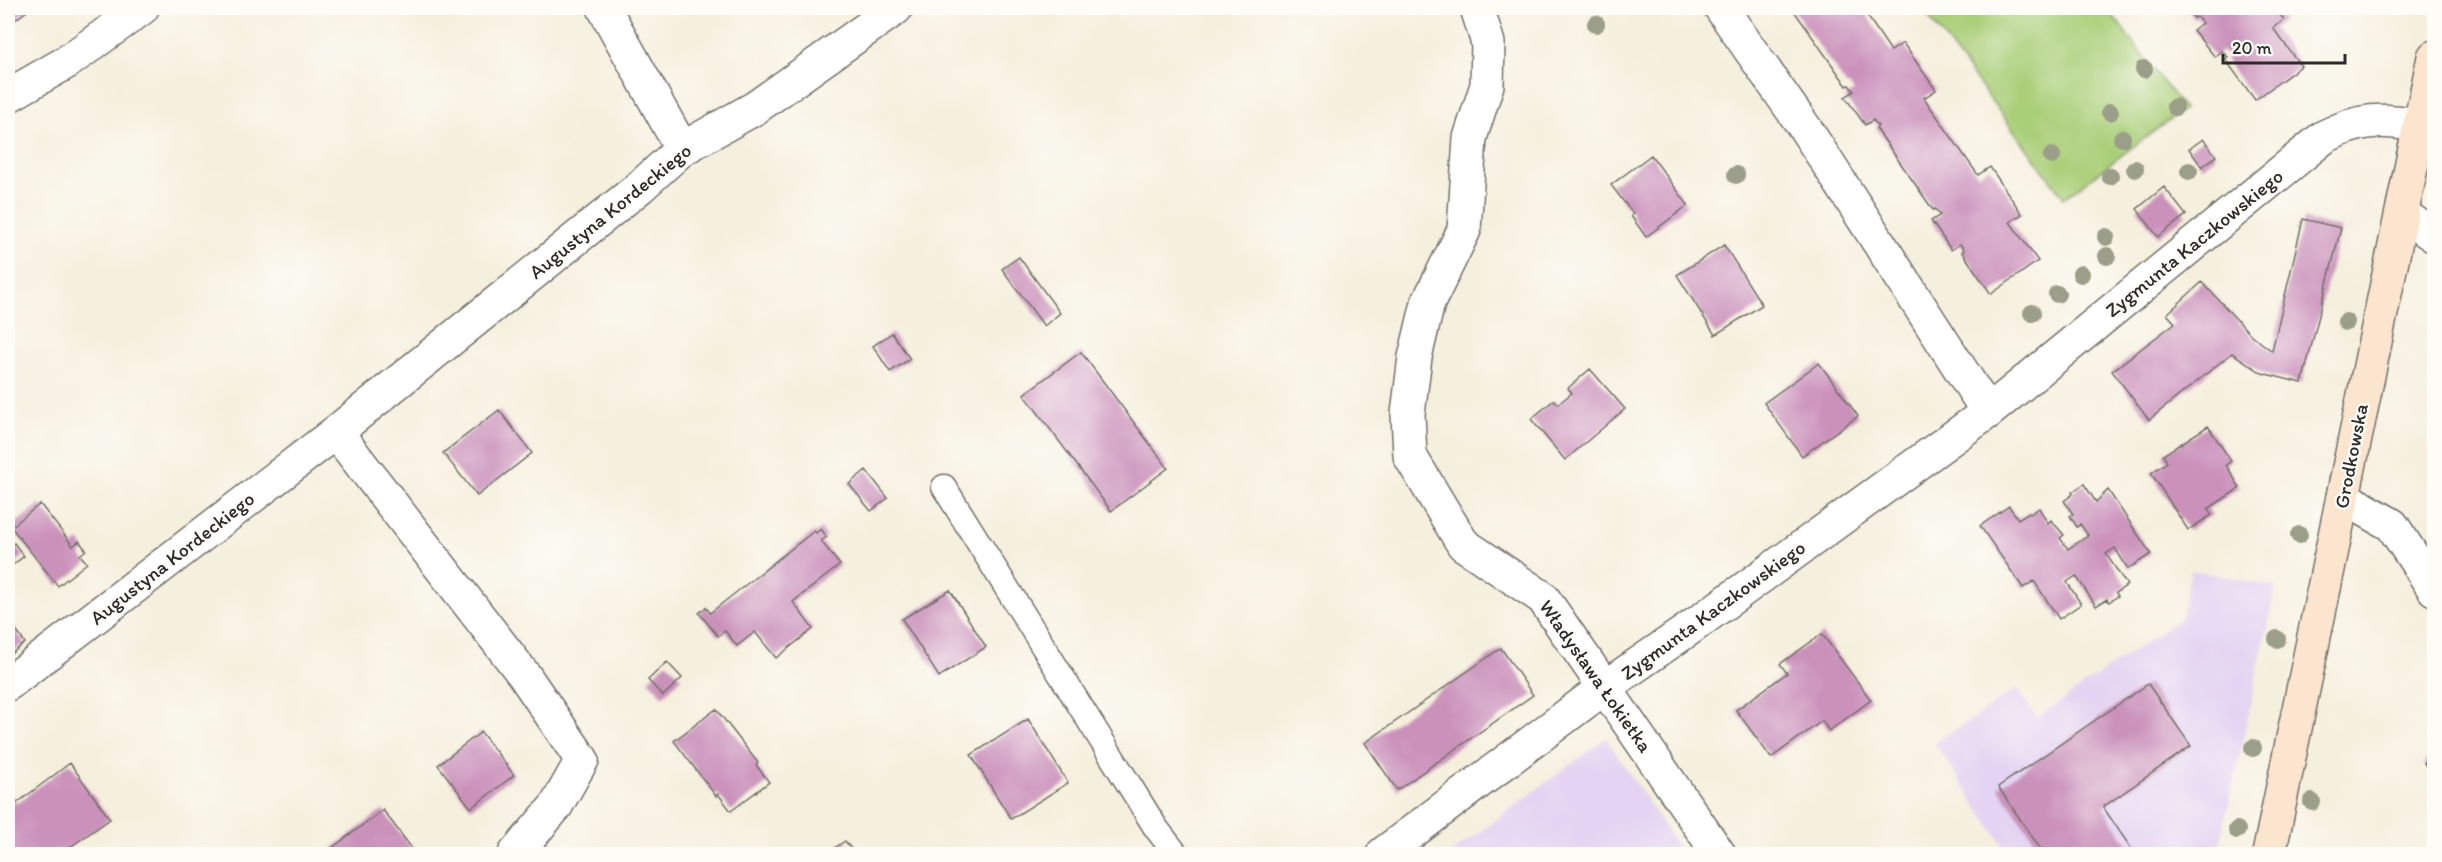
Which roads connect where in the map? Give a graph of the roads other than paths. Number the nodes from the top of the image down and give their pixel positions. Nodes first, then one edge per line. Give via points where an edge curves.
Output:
1 (142, 8) edge
2 (604, 8) edge
3 (896, 8) edge
4 (1477, 8) edge
5 (1720, 8) edge
6 (2434, 57) edge
7 (8, 96) edge
8 (2420, 125) junction
9 (682, 149) junction
10 (2402, 214) junction
11 (2434, 236) edge
12 (1988, 412) junction
13 (336, 432) junction
14 (944, 487) dead end
15 (2343, 497) junction
16 (2434, 589) edge
17 (8, 684) edge
18 (1605, 687) junction
19 (514, 855) edge
20 (1176, 855) edge
21 (1383, 855) edge
22 (1719, 855) edge
23 (2269, 855) edge

1 - 7 street via 67,62
2 - 9 street
3 - 9 street, Augustyna Kordeckiego via 755,108
4 - 18 street, Władysława Łokietka via 1488,43 1487,86 1470,138 1464,231 1428,303 1414,357 1408,414 1410,456 1463,544 1543,598
5 - 12 street via 1807,131
6 - 8 main road, Grodkowska
8 - 10 main road, Grodkowska
8 - 12 street, Zygmunta Kaczkowskiego via 2382,120 2347,125 2324,137
9 - 13 street, Augustyna Kordeckiego
10 - 11 street
10 - 15 main road, Grodkowska
12 - 18 street, Zygmunta Kaczkowskiego
13 - 17 street, Augustyna Kordeckiego
13 - 19 street via 524,675 582,760 556,806
14 - 20 lane
15 - 16 street via 2392,525
15 - 23 main road, Grodkowska
18 - 21 street, Zygmunta Kaczkowskiego
18 - 22 street, Władysława Łokietka

